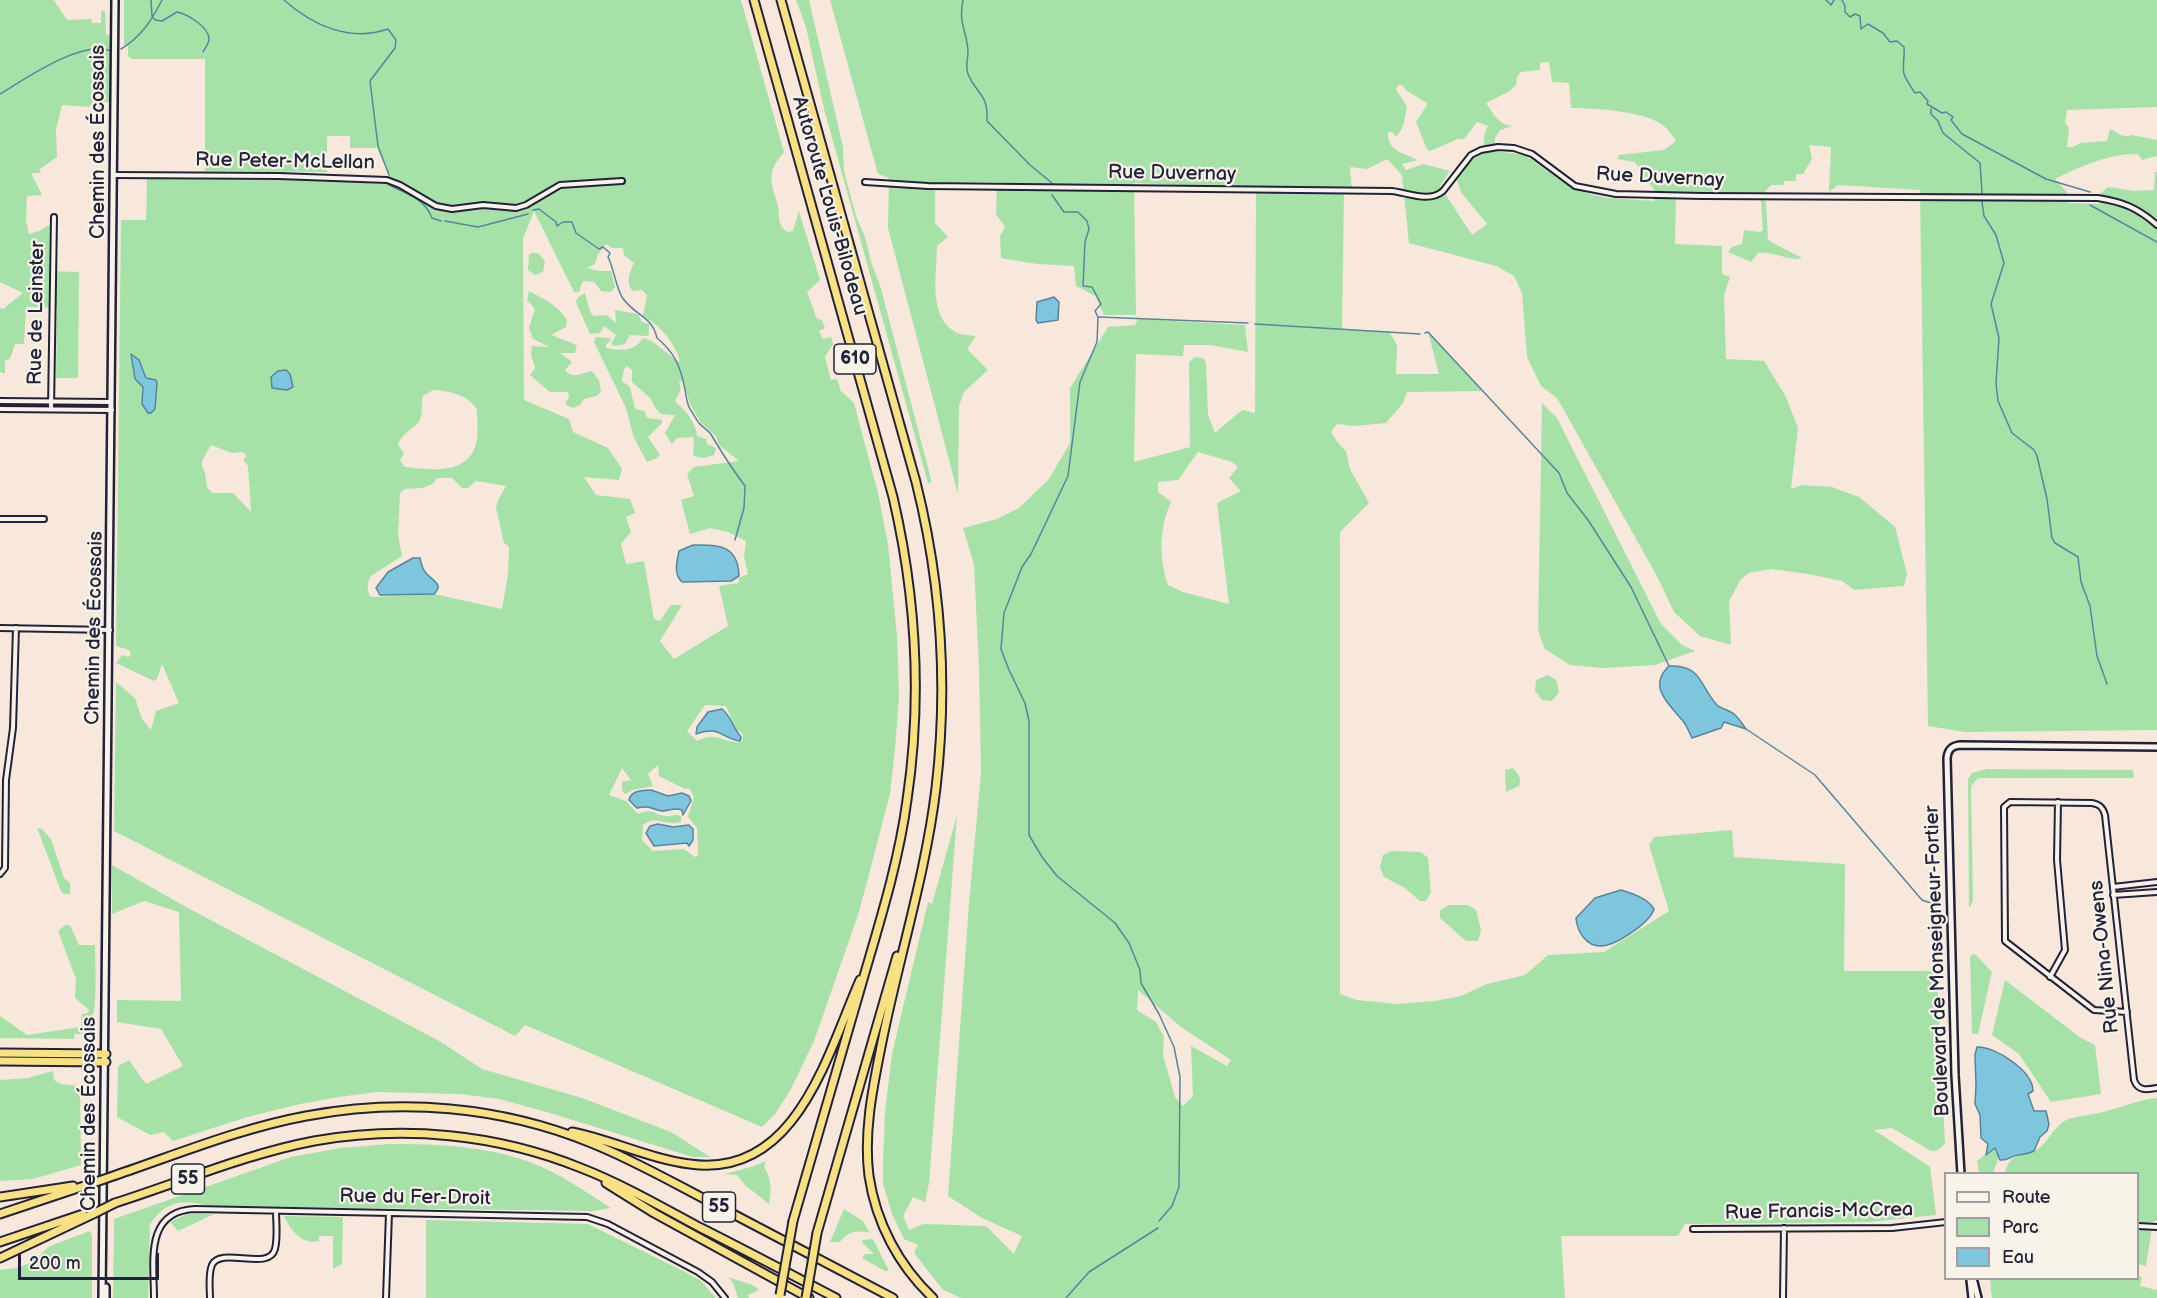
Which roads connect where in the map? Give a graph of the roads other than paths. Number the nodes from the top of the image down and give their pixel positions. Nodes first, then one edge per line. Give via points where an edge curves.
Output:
1 (115, 0) edge
2 (754, 0) edge
3 (782, 0) edge
4 (114, 175) junction
5 (622, 181) dead end
6 (865, 182) dead end
7 (54, 217) dead end
8 (2157, 225) edge
9 (0, 400) edge
10 (52, 401) junction
11 (112, 402) junction
12 (0, 409) edge
13 (51, 409) junction
14 (112, 410) junction
15 (0, 519) edge
16 (44, 519) dead end
17 (0, 628) edge
18 (16, 628) junction
19 (110, 630) junction
20 (2157, 747) edge
21 (2058, 802) junction
22 (0, 874) edge
23 (2157, 882) edge
24 (2113, 887) junction
25 (2157, 892) edge
26 (915, 894) junction
27 (2113, 895) junction
28 (871, 952) junction
29 (2050, 977) junction
30 (2127, 1012) junction
31 (0, 1053) edge
32 (106, 1058) junction
33 (0, 1061) edge
34 (2157, 1088) edge
35 (541, 1126) junction
36 (583, 1169) junction
37 (1961, 1172) edge
38 (93, 1182) junction
39 (0, 1197) edge
40 (276, 1211) junction
41 (93, 1212) junction
42 (389, 1213) junction
43 (0, 1214) edge
44 (1944, 1222) edge
45 (2139, 1226) edge
46 (2157, 1227) edge
47 (1784, 1228) junction
48 (1693, 1229) dead end
49 (0, 1242) edge
50 (0, 1258) edge
51 (1972, 1280) edge
52 (1973, 1280) edge
53 (780, 1296) edge
54 (104, 1298) edge
55 (154, 1298) edge
56 (210, 1298) edge
57 (387, 1298) edge
58 (725, 1298) edge
59 (808, 1298) edge
60 (836, 1298) edge
61 (893, 1298) edge
62 (933, 1298) edge
63 (1783, 1298) edge
64 (1972, 1298) edge
65 (1978, 1298) edge

1 - 4 main road, Chemin des Écossais
2 - 28 highway, Autoroute Louis-Bilodeau / 610 via 887,474 909,585 915,678 912,762 898,854
3 - 26 highway, Autoroute Louis-Bilodeau / 610 via 907,448 932,560 940,635 941,723 934,802
4 - 5 street, Rue Peter-McLellan via 387,180 436,206 452,209 483,205 521,207 560,185
4 - 11 main road, Chemin des Écossais
6 - 8 street, Rue Duvernay via 1392,191 1427,197 1443,191 1472,155 1498,147 1532,154 1575,186 1616,194 2098,198 2122,202
7 - 10 street, Rue de Leinster
9 - 10 street
10 - 11 street
10 - 13 street, Rue de Leinster
11 - 14 main road, Chemin des Écossais
12 - 13 street
13 - 14 street
14 - 19 main road, Chemin des Écossais
15 - 16 street
17 - 18 street
18 - 19 street
18 - 22 street via 13,728 6,780 5,868
19 - 32 main road, Chemin des Écossais
20 - 37 main road, Boulevard de Monseigneur-Fortier via 1950,748 1947,758 1952,986
21 - 24 street, Rue Nina-Owens via 2099,805 2105,815
21 - 29 street via 2057,851 2065,950
21 - 29 street via 2010,802 2004,807 2005,941
23 - 24 street
24 - 27 street, Rue Nina-Owens
25 - 27 street
26 - 59 highway, bridge via 817,1233
26 - 62 highway via 878,1061 868,1156 872,1193 886,1235 906,1268
27 - 30 street, Rue Nina-Owens
28 - 35 highway via 806,1100 787,1128 759,1152 731,1163 695,1165
28 - 53 highway, bridge via 793,1221
29 - 30 street via 2094,1010
30 - 34 street, Rue Nina-Owens via 2134,1080 2142,1089
31 - 32 highway
32 - 33 highway
32 - 54 main road, Chemin des Écossais
35 - 38 highway, 55, bridge via 453,1109 352,1109 267,1125
35 - 61 highway, 55 via 617,1154
36 - 41 highway, 55, bridge via 474,1138 372,1134 279,1149
36 - 59 highway via 662,1218
36 - 60 highway, 55
38 - 39 highway
38 - 43 highway, 55
40 - 42 street, Rue du Fer-Droit
40 - 55 street, Rue du Fer-Droit via 192,1209 169,1216 155,1238
40 - 56 street via 272,1255 216,1260 211,1266
41 - 49 highway, 55
41 - 50 highway
42 - 57 street
42 - 58 street, Rue du Fer-Droit via 591,1218 702,1275
44 - 47 street, Rue Francis-McCrea via 1892,1228
45 - 46 street
47 - 48 street, Rue Francis-McCrea
47 - 63 street
51 - 64 main road
52 - 65 main road

